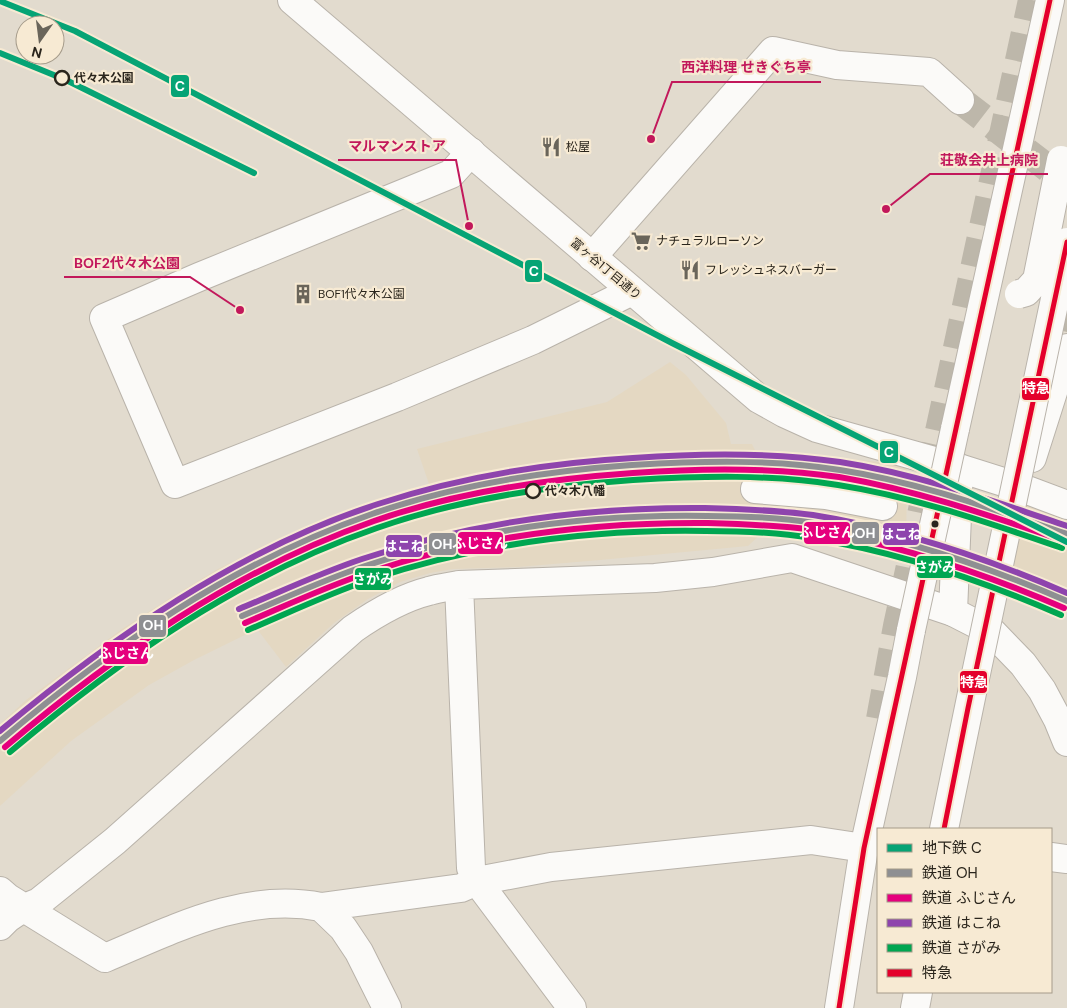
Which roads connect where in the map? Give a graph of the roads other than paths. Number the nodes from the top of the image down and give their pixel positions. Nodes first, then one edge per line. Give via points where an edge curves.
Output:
1 (292, 0) edge
2 (1051, 2) edge
3 (960, 100) tunnel mouth
4 (471, 152) junction
5 (1064, 154) edge
6 (1067, 242) edge
7 (592, 257) junction
8 (990, 276) junction
9 (632, 291) junction
10 (1067, 348) tunnel mouth
11 (959, 468) junction
12 (1022, 488) junction
13 (755, 489) dead end
14 (1067, 505) edge
15 (882, 506) dead end
16 (459, 585) junction
17 (953, 612) junction
18 (1067, 742) edge
19 (944, 828) edge
20 (864, 848) junction
21 (1052, 857) edge
22 (1067, 859) edge
23 (476, 881) junction
24 (0, 891) edge
25 (321, 907) junction
26 (24, 908) junction
27 (0, 926) edge
28 (918, 993) edge
29 (387, 1008) edge
30 (572, 1008) edge
31 (839, 1008) edge
32 (915, 1008) edge

1 - 4 street, 富ヶ谷1丁目通り
2 - 8 street
3 - 7 street via 929,72 837,65 773,51
4 - 7 street, 富ヶ谷1丁目通り
4 - 9 street via 451,174 104,318 175,484 532,340
5 - 8 street, bridge via 1037,280 1026,292 1010,294 1000,290
6 - 19 street, bridge
7 - 9 street, 富ヶ谷1丁目通り
8 - 20 street, bridge
9 - 11 street, 富ヶ谷1丁目通り via 759,399 784,413 816,428
10 - 12 street
11 - 12 street, 富ヶ谷1丁目通り
11 - 17 street
12 - 14 street, 富ヶ谷1丁目通り
13 - 15 street via 826,495
16 - 17 street via 655,578 792,558
16 - 23 street via 470,868
16 - 26 street via 428,591 396,603 353,629 115,841 39,902
17 - 18 street via 992,632 1023,664 1042,690
20 - 23 street via 811,840 551,867
20 - 31 street
21 - 22 street
23 - 25 street via 461,888
23 - 30 street
24 - 26 street
25 - 26 street via 268,904 232,909 183,925 105,958
25 - 29 street via 343,928
26 - 27 street
28 - 32 street

